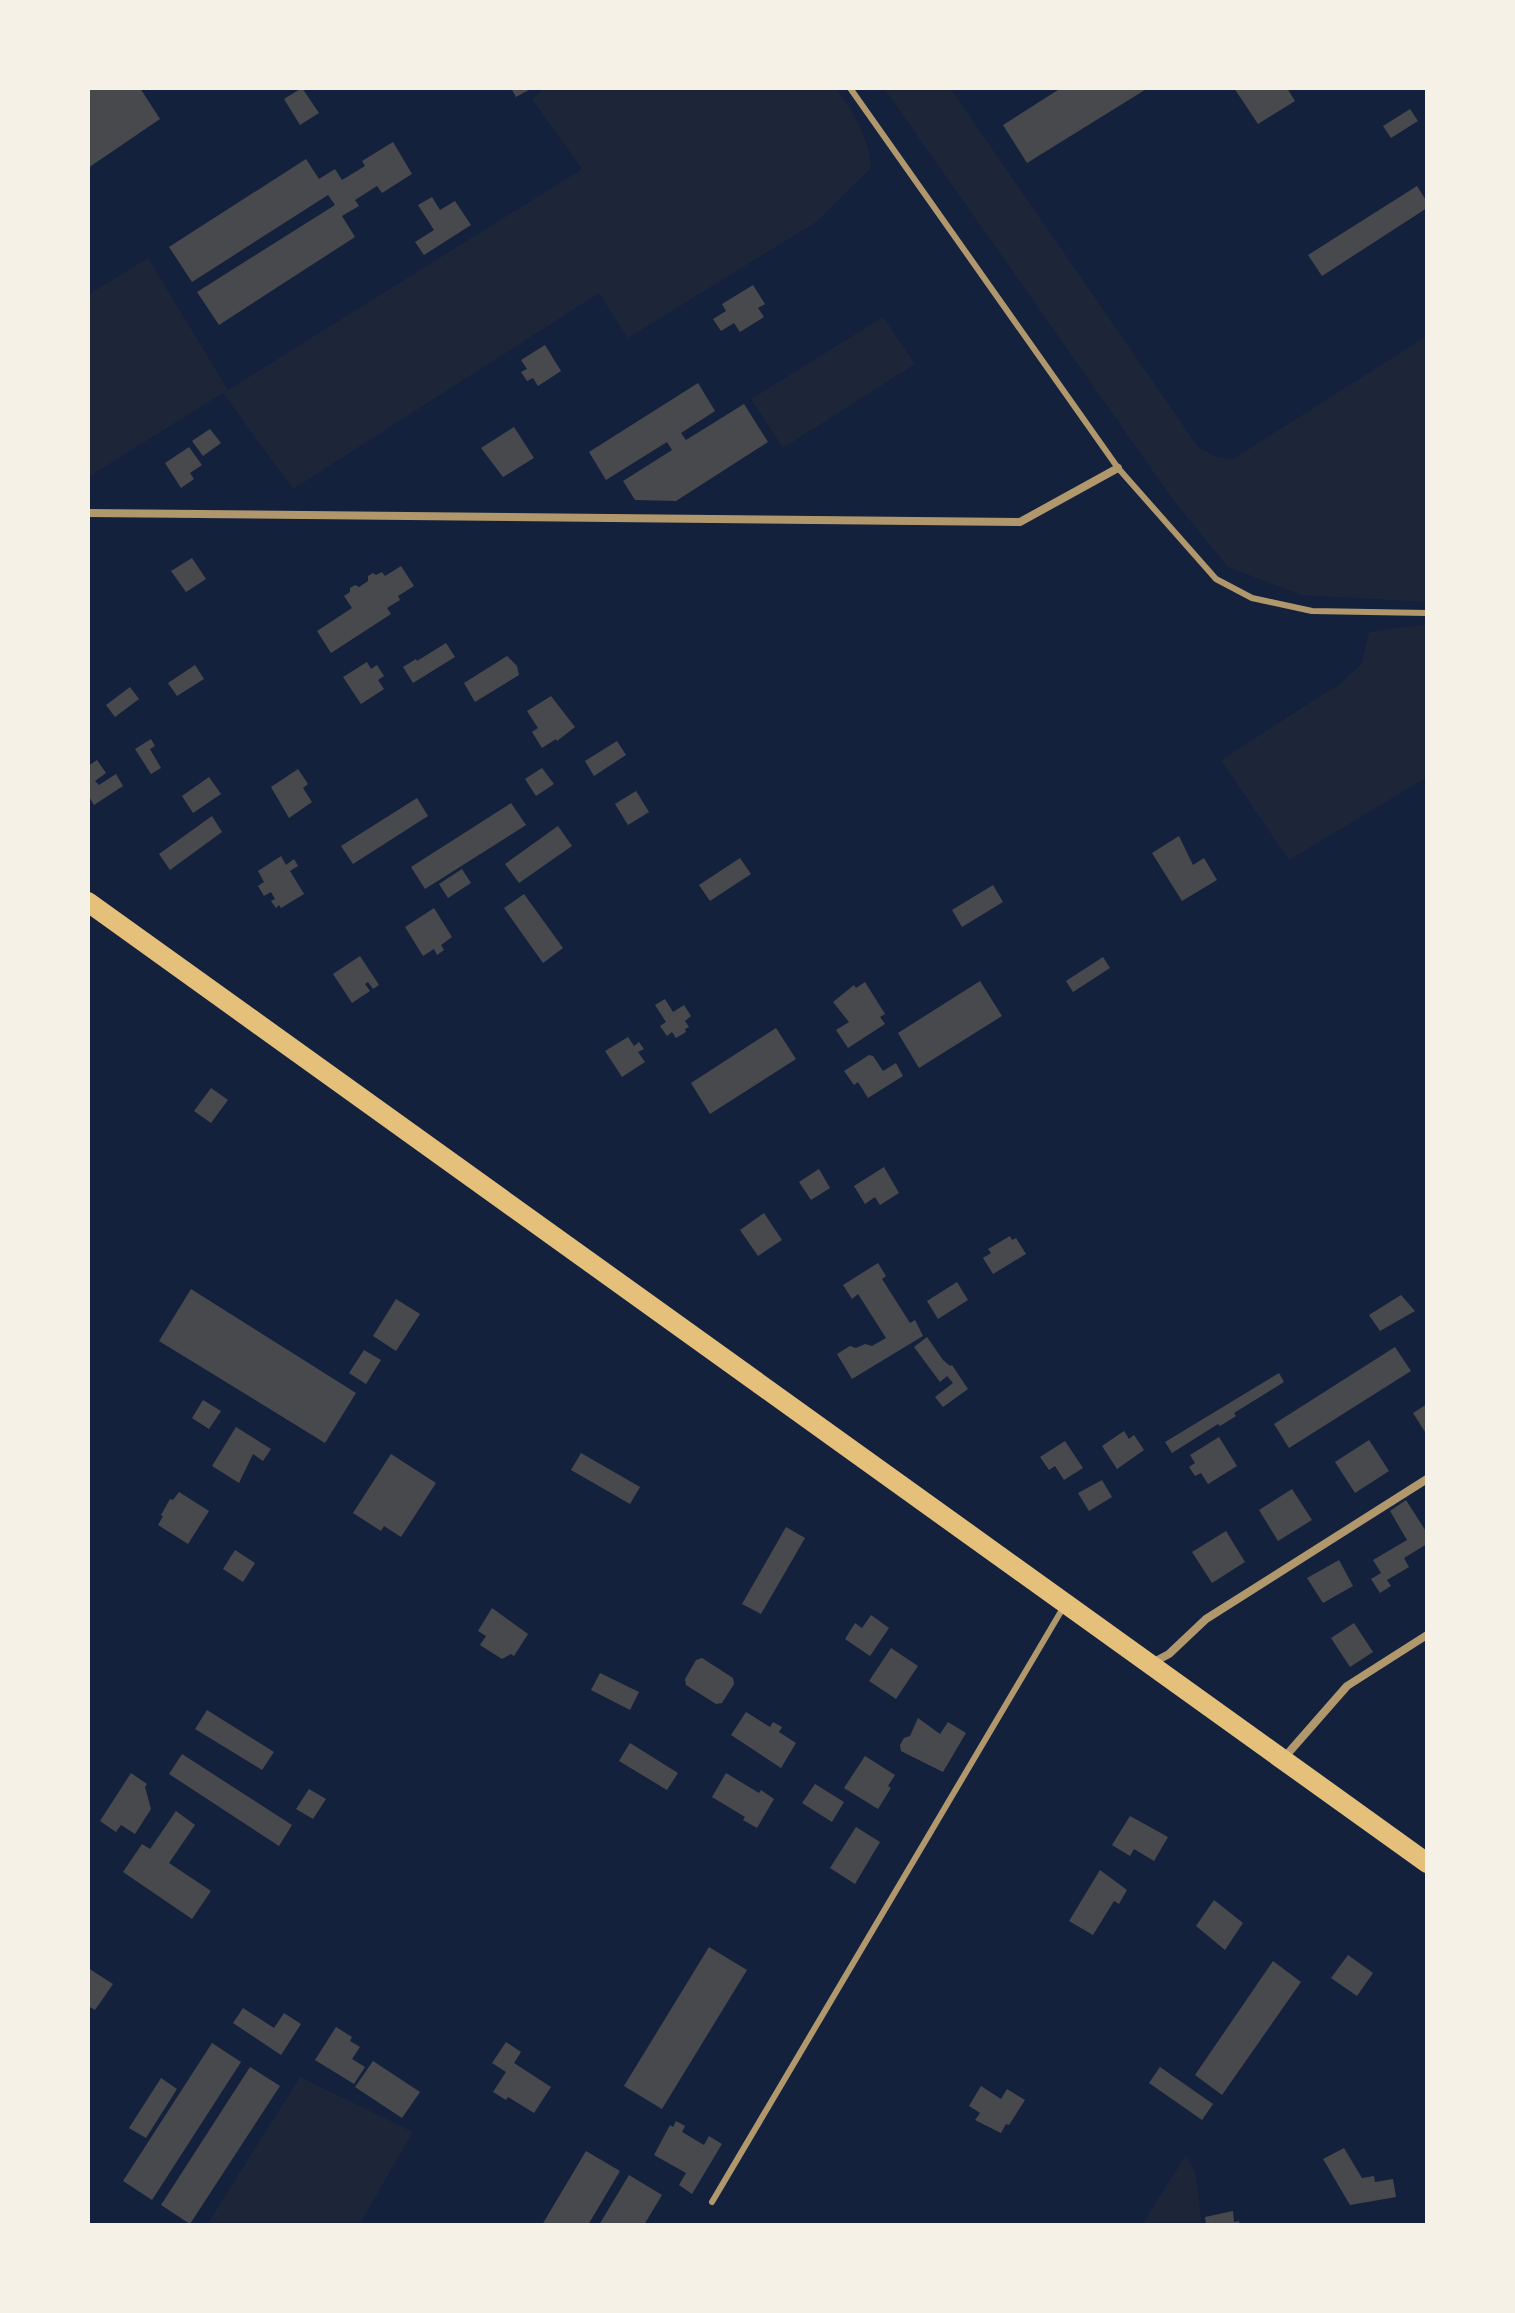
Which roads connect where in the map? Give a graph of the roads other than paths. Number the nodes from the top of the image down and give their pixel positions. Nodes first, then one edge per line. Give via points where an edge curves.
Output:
1 (850, 88) edge
2 (1118, 468) junction
3 (88, 513) edge
4 (1427, 613) edge
5 (88, 902) edge
6 (1427, 1479) edge
7 (1065, 1605) junction
8 (1427, 1635) edge
9 (1151, 1664) junction
10 (1283, 1759) junction
11 (1427, 1863) edge
12 (712, 2202) dead end

1 - 2 lane
2 - 3 street via 1020,522
2 - 4 lane via 1216,579 1252,598 1312,611
5 - 7 main road
6 - 9 street via 1206,1619
7 - 9 main road
7 - 12 lane
8 - 10 street via 1347,1686
9 - 10 main road
10 - 11 main road

